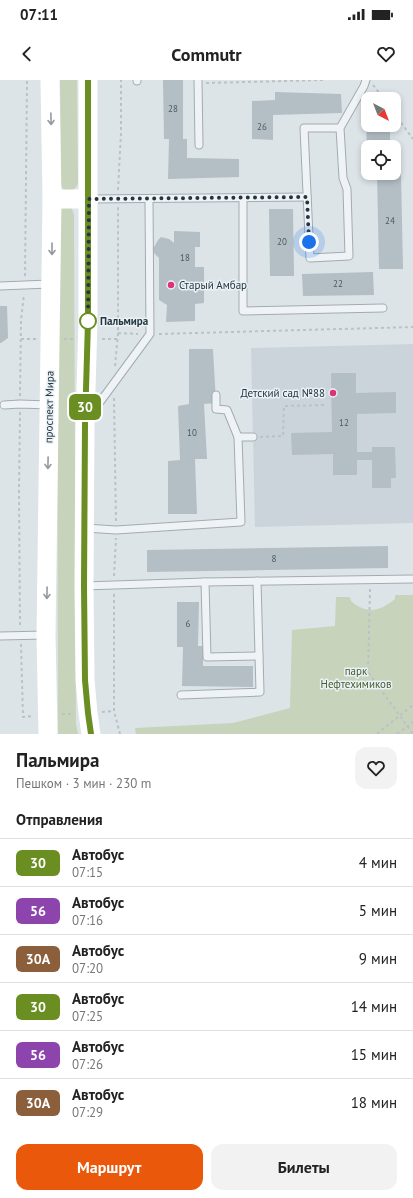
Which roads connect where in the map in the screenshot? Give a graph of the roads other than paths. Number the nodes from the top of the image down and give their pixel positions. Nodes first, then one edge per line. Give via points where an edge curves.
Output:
1 (50, 80) edge
2 (88, 80) edge
3 (366, 80) edge
4 (198, 82) edge
5 (340, 128) junction
6 (198, 146) dead end
7 (307, 197) junction
8 (52, 199) junction
9 (89, 199) junction
10 (149, 199) junction
11 (243, 199) junction
12 (52, 284) junction
13 (0, 286) edge
14 (383, 308) dead end
15 (216, 395) dead end
16 (4, 405) dead end
17 (49, 406) junction
18 (85, 424) junction
19 (238, 437) junction
20 (253, 437) road end
21 (85, 528) junction
22 (413, 579) edge
23 (257, 581) junction
24 (205, 582) junction
25 (84, 586) junction
26 (46, 635) junction
27 (0, 636) edge
28 (259, 656) junction
29 (181, 695) dead end
30 (48, 734) edge
31 (91, 734) edge

1 -> 8 main road, проспект Мира
2 - 9 main road
3 - 5 lane
4 - 6 lane
5 - 7 lane via 304,128
5 - 7 lane via 343,178 347,189 349,256 310,258
7 - 11 lane
8 - 9 main road
8 -> 12 main road, проспект Мира
9 - 10 lane
9 - 18 main road
10 - 11 lane
10 - 18 lane via 150,334
11 - 14 lane via 243,311
12 - 13 lane
12 - 17 main road, проспект Мира
15 - 19 lane via 216,409 227,410
16 - 17 lane
17 -> 26 main road, проспект Мира
18 - 21 main road
19 - 20 lane
19 - 21 lane via 241,522 116,530
21 - 25 main road
22 - 23 lane
23 - 24 lane
23 - 28 lane
24 - 25 lane
24 - 28 lane via 207,657
25 - 31 main road via 85,680
26 - 27 lane
26 - 30 main road, проспект Мира
28 - 29 lane via 260,692

